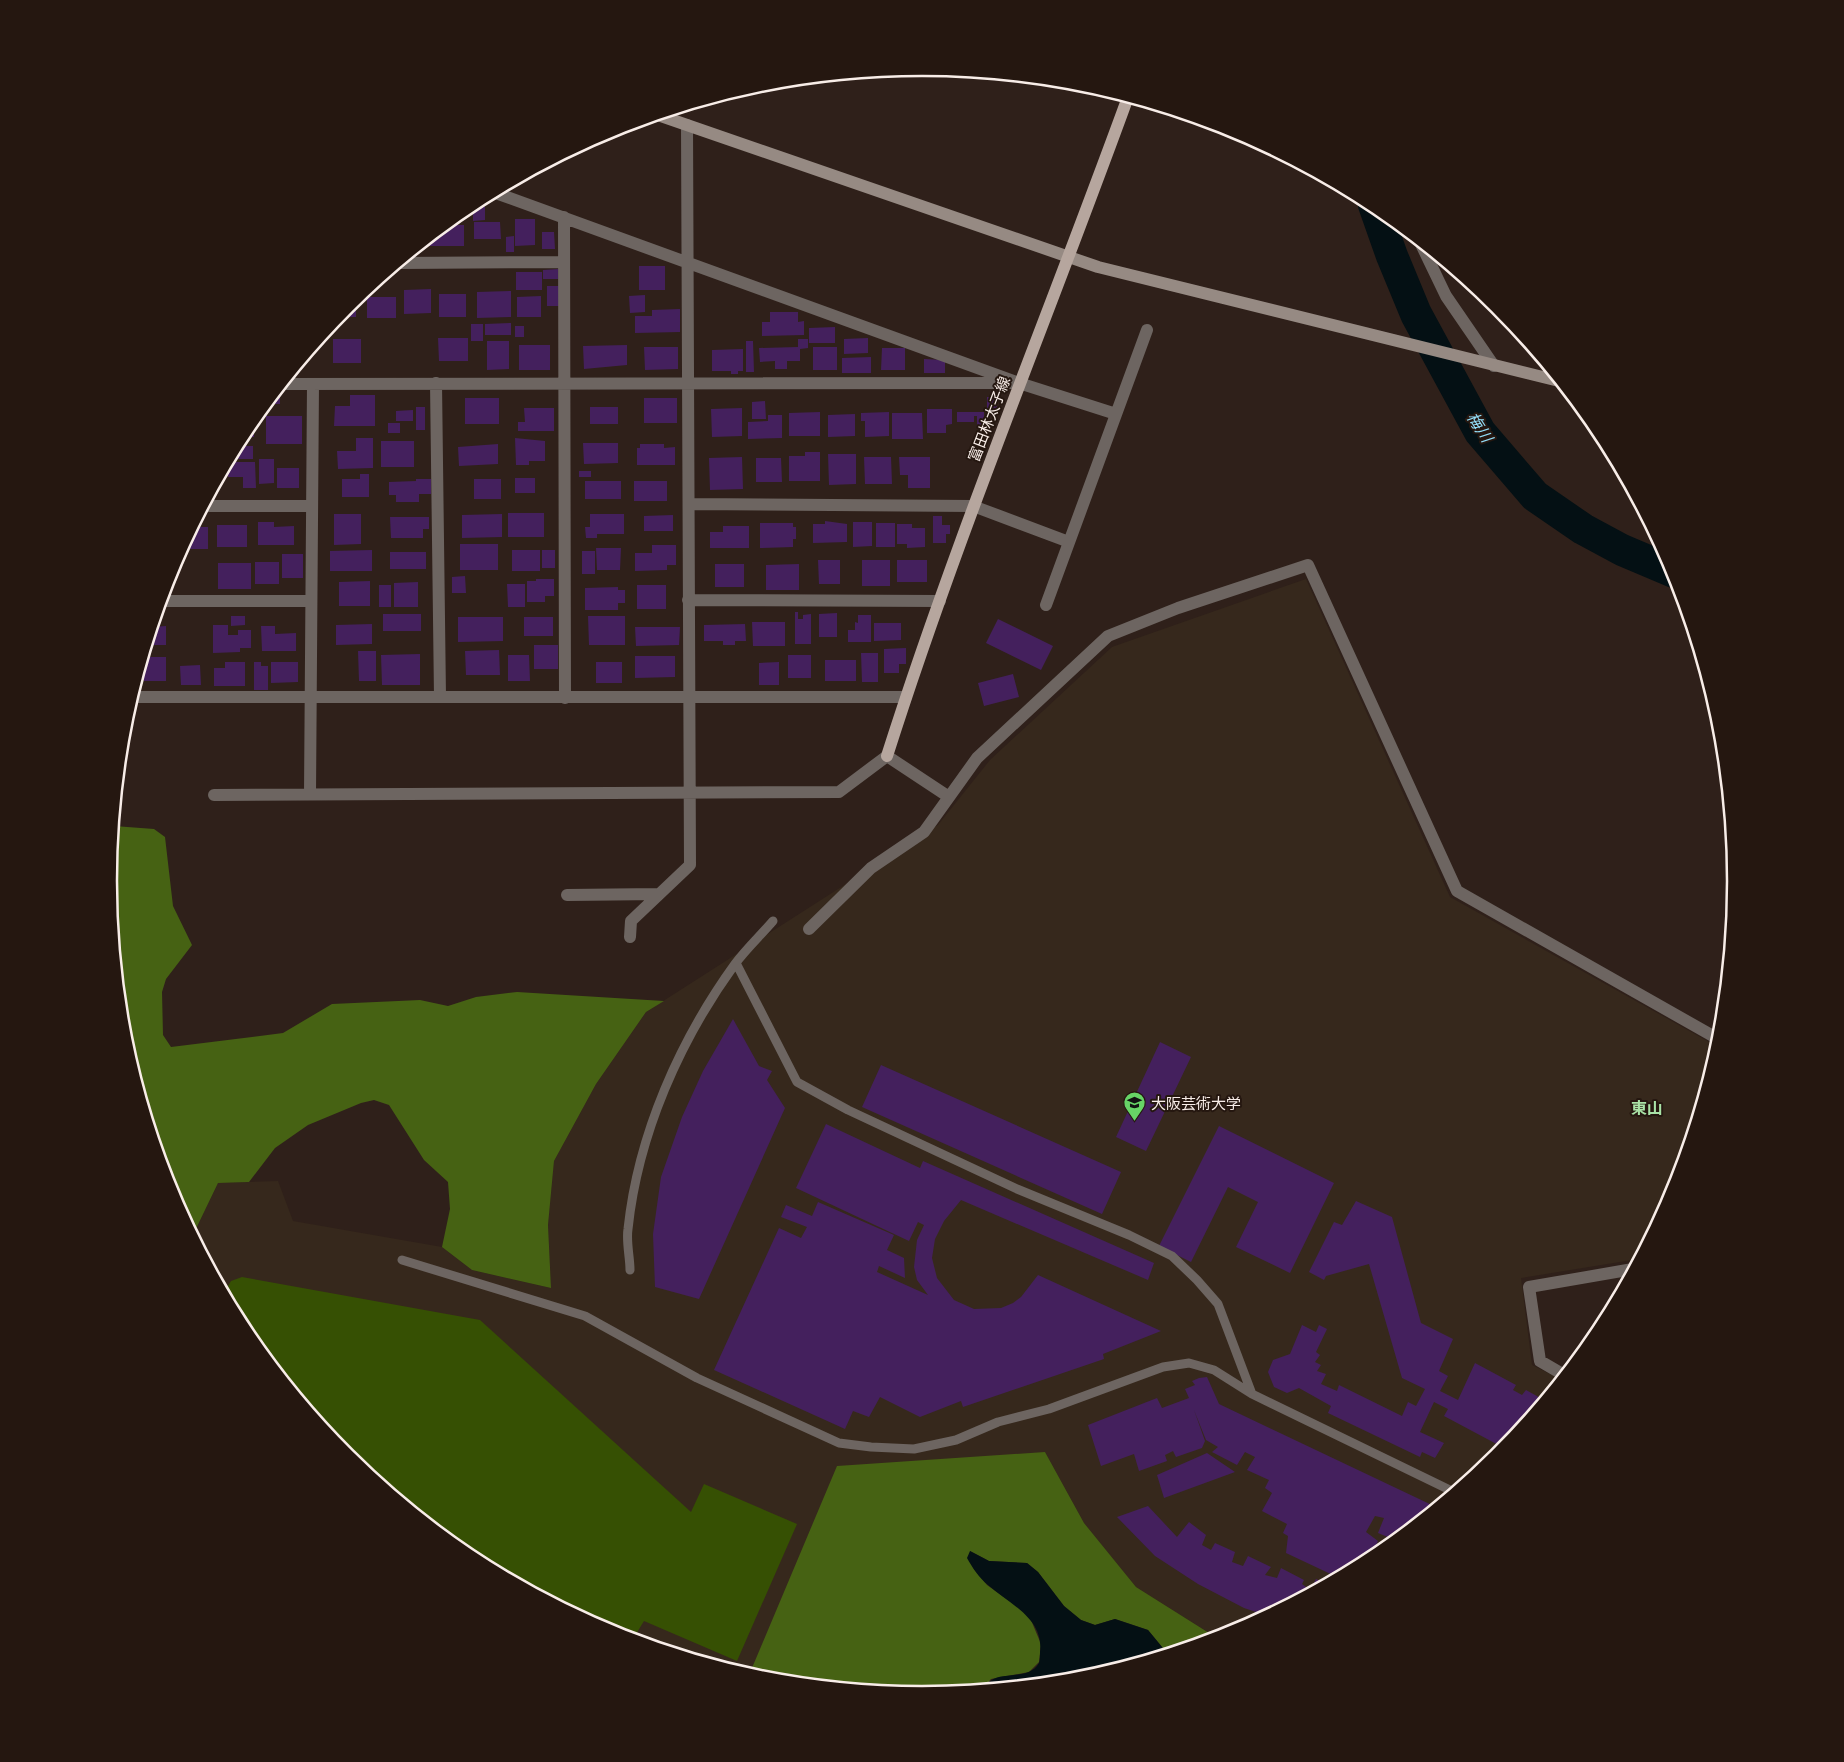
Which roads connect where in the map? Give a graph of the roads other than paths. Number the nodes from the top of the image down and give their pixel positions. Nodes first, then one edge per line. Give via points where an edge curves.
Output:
1 (1126, 103) edge
2 (666, 118) edge
3 (687, 126) junction
4 (502, 195) edge
5 (564, 217) junction
6 (1426, 254) edge
7 (1070, 258) junction
8 (564, 262) junction
9 (407, 263) edge
10 (688, 263) junction
11 (1147, 330) dead end
12 (1494, 366) junction
13 (1550, 379) edge
14 (564, 382) junction
15 (436, 383) junction
16 (688, 383) junction
17 (1020, 383) junction
18 (290, 384) edge
19 (313, 384) junction
20 (1116, 414) junction
21 (689, 504) junction
22 (210, 506) edge
23 (311, 506) junction
24 (973, 506) junction
25 (1069, 542) junction
26 (688, 600) junction
27 (168, 601) edge
28 (311, 601) junction
29 (940, 601) junction
30 (1046, 605) dead end
31 (688, 696) junction
32 (139, 697) edge
33 (310, 697) junction
34 (440, 697) junction
35 (906, 697) junction
36 (564, 698) junction
37 (887, 756) junction
38 (310, 794) junction
39 (690, 794) junction
40 (214, 795) dead end
41 (949, 797) junction
42 (659, 894) junction
43 (567, 895) dead end
44 (773, 921) dead end
45 (809, 929) dead end
46 (630, 937) dead end
47 (736, 964) junction
48 (1711, 1035) edge
49 (402, 1260) dead end
50 (630, 1270) dead end
51 (1626, 1270) edge
52 (1559, 1372) edge
53 (1252, 1394) junction
54 (1449, 1489) edge

1 - 7 main road, 富田林太子線
2 - 3 street
3 - 7 street
3 - 10 street
4 - 5 street
5 - 8 street
5 - 10 street
6 - 12 street via 1446,296
7 - 12 street
7 - 17 main road, 富田林太子線
8 - 9 street
8 - 14 street
10 - 16 street
10 - 17 street
11 - 20 street
12 - 13 street
14 - 15 street
14 - 16 street
14 - 36 street
15 - 19 street
15 - 34 street
16 - 17 street
16 - 21 street
17 - 20 street
17 - 24 main road, 富田林太子線
18 - 19 street
19 - 23 street
20 - 25 street
21 - 24 street
21 - 26 street
22 - 23 street
23 - 28 street
24 - 25 street
24 - 29 main road, 富田林太子線
25 - 30 street
26 - 29 street
26 - 31 street
27 - 28 street
28 - 33 street
29 - 35 main road, 富田林太子線
31 - 35 street
31 - 36 street
31 - 39 street
32 - 33 street
33 - 34 street
33 - 38 street
34 - 36 street
35 - 37 main road, 富田林太子線
37 - 39 street via 840,792
37 - 41 street
38 - 39 street
38 - 40 street
39 - 42 street via 690,865
41 - 45 street via 924,832 871,868
41 - 48 street via 977,758 1108,636 1178,608 1308,565 1457,891
42 - 43 street
42 - 46 street via 631,921
44 - 47 lane
47 - 50 lane via 693,1029 652,1120 636,1180 628,1231
47 - 53 lane via 798,1082 848,1110 1172,1256 1218,1304
49 - 53 lane via 585,1316 698,1378 840,1443 914,1449 956,1440 998,1422 1049,1409 1163,1367 1188,1363 1214,1370
51 - 52 street via 1529,1287 1540,1361
53 - 54 lane

